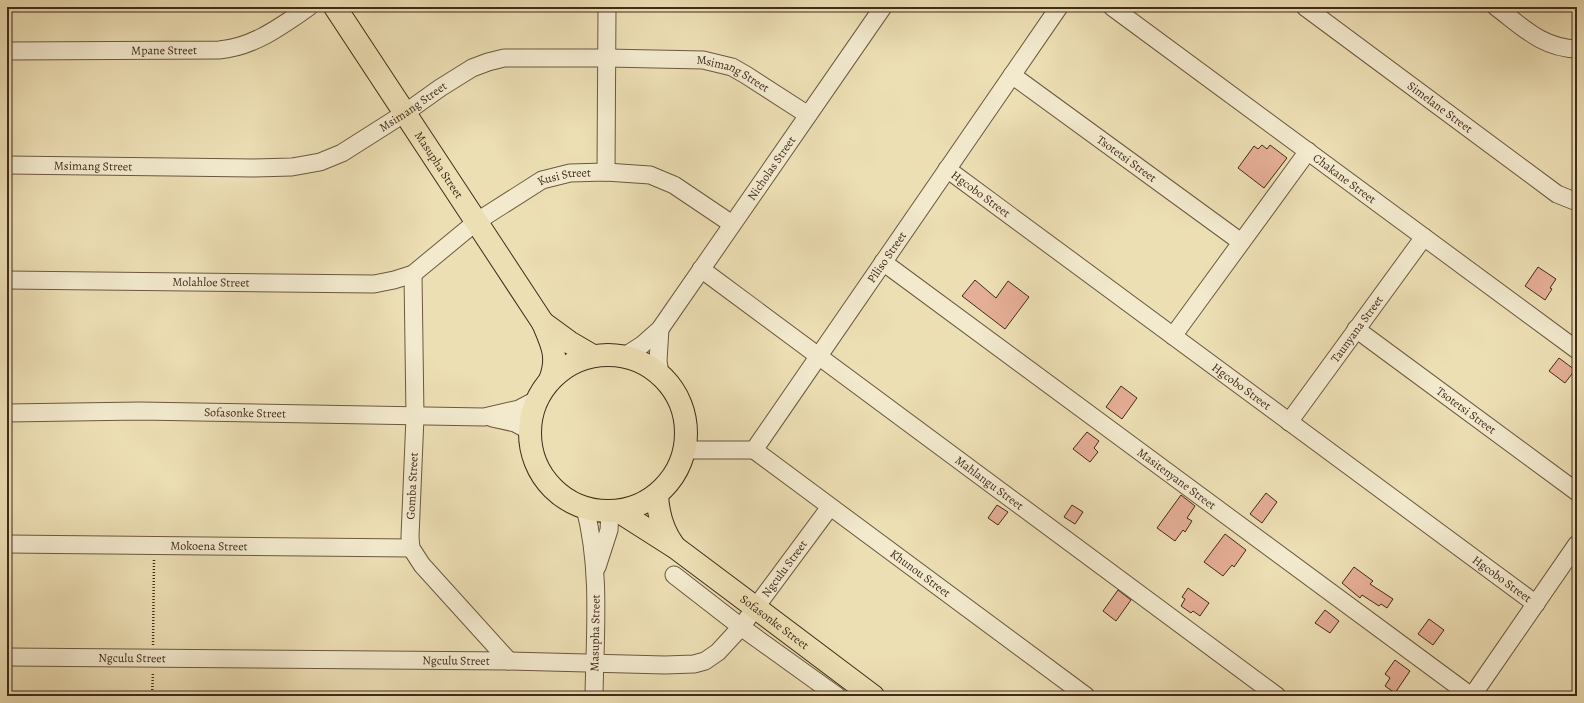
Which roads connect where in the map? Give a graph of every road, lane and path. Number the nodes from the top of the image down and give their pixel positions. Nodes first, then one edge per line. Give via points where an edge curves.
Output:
1 (309, 7) edge
2 (335, 7) edge
3 (607, 7) edge
4 (883, 7) edge
5 (1059, 7) edge
6 (1112, 7) edge
7 (1305, 7) edge
8 (1496, 7) edge
9 (1577, 48) edge
10 (7, 51) edge
11 (607, 58) junction
12 (1012, 75) junction
13 (404, 113) junction
14 (808, 115) junction
15 (1308, 151) junction
16 (7, 165) edge
17 (947, 169) junction
18 (606, 172) junction
19 (1577, 202) edge
20 (476, 222) junction
21 (732, 224) junction
22 (1424, 237) junction
23 (1241, 242) junction
24 (883, 262) junction
25 (701, 269) junction
26 (413, 274) junction
27 (7, 280) edge
28 (543, 323) junction
29 (660, 329) junction
30 (1356, 329) junction
31 (1173, 336) junction
32 (1577, 350) edge
33 (593, 356) junction
34 (625, 356) junction
35 (818, 356) junction
36 (660, 374) junction
37 (550, 380) junction
38 (536, 400) junction
39 (7, 412) edge
40 (415, 417) junction
41 (484, 417) junction
42 (1289, 422) junction
43 (530, 431) junction
44 (685, 450) junction
45 (754, 450) junction
46 (1577, 492) edge
47 (657, 495) junction
48 (830, 507) junction
49 (585, 508) junction
50 (614, 511) junction
51 (7, 544) edge
52 (1577, 544) edge
53 (154, 545) junction
54 (411, 548) junction
55 (676, 548) junction
56 (595, 570) junction
57 (674, 575) dead end
58 (1536, 604) junction
59 (756, 608) junction
60 (742, 627) junction
61 (7, 657) edge
62 (153, 658) junction
63 (509, 661) junction
64 (594, 664) junction
65 (847, 676) junction
66 (834, 695) edge
67 (152, 696) edge
68 (594, 696) edge
69 (873, 696) edge
70 (1086, 696) edge
71 (1278, 696) edge
72 (1471, 696) edge

1 - 10 street, Mpane Street via 266,36 232,49
2 - 13 main road, Masupha Street
3 - 11 street
4 - 14 street, Nicholas Street
5 - 12 street, Piliso Street
6 - 15 street, Chakane Street
7 - 19 street, Simelane Street via 1556,194
8 - 9 street via 1540,40 1566,48
11 - 13 street, Msimang Street via 504,58 488,62 472,68
11 - 14 street, Msimang Street via 704,60 719,63 746,75
11 - 18 street
12 - 17 street, Piliso Street
12 - 23 street, Tsotetsi Street
13 - 16 street, Msimang Street via 342,153 320,162 292,167
13 - 20 main road, Masupha Street
14 - 21 street, Nicholas Street
15 - 22 street, Chakane Street
15 - 23 street
17 - 24 street, Piliso Street
17 - 31 street, Hgcobo Street
18 - 20 street, Kusi Street via 570,173 542,180
18 - 21 street, Kusi Street via 650,175 662,179
20 - 26 street, Kusi Street
20 - 28 main road, Masupha Street
21 - 25 street, Nicholas Street
22 - 30 street, Taunyana Street
22 - 32 street, Chakane Street
23 - 31 street
24 - 35 street, Piliso Street
24 - 72 street, Masitenyane Street
25 - 29 street, Nicholas Street
25 - 35 street, Mahlangu Street
26 - 27 street, Molahloe Street via 374,284
26 - 40 street, Gomba Street
28 - 33 main road, Masupha Street
28 - 37 main road, Masupha Street via 554,353 555,362
29 - 34 street, Nicholas Street
29 - 36 street
30 - 42 street, Taunyana Street
30 - 46 street, Tsotetsi Street
31 - 42 street, Hgcobo Street
33 - 34 main road, Sofasonke Street
33 - 37 main road, Sofasonke Street via 577,360
34 - 36 main road, Sofasonke Street via 644,363
35 - 45 street, Piliso Street
35 - 71 street, Mahlangu Street
36 - 44 main road, Sofasonke Street via 674,390 683,408 687,429
37 - 38 main road, Sofasonke Street
38 - 41 street, Sofasonke Street via 504,414
38 - 43 main road, Sofasonke Street
39 - 40 street, Sofasonke Street
40 - 41 street, Sofasonke Street
40 - 54 street, Gomba Street
41 - 43 street, Sofasonke Street via 515,423
42 - 58 street, Hgcobo Street
43 - 49 main road, Sofasonke Street via 533,456 544,479 562,497
44 - 45 street
44 - 47 main road, Sofasonke Street via 679,468
45 - 48 street, Khunou Street
47 - 50 main road, Sofasonke Street via 637,507
47 - 55 main road, Sofasonke Street via 660,520 669,540
48 - 59 street, Ngculu Street
48 - 70 street, Khunou Street
49 - 50 main road, Sofasonke Street
49 - 56 street, Masupha Street
50 - 55 main road, Sofasonke Street
50 - 56 street, Masupha Street
51 - 53 street, Mokoena Street
52 - 58 street
53 - 54 street, Mokoena Street
53 - 62 path
54 - 63 street via 422,565
55 - 59 main road, Sofasonke Street
56 - 64 street, Masupha Street
57 - 60 street
58 - 72 street
59 - 60 street, Ngculu Street
59 - 65 main road, Sofasonke Street
60 - 64 street, Ngculu Street via 718,652 705,661 694,664
60 - 66 street
61 - 62 street, Ngculu Street
62 - 63 street, Ngculu Street
62 - 67 path
63 - 64 street, Ngculu Street
64 - 68 street, Masupha Street
65 - 66 street
65 - 69 main road, Sofasonke Street

